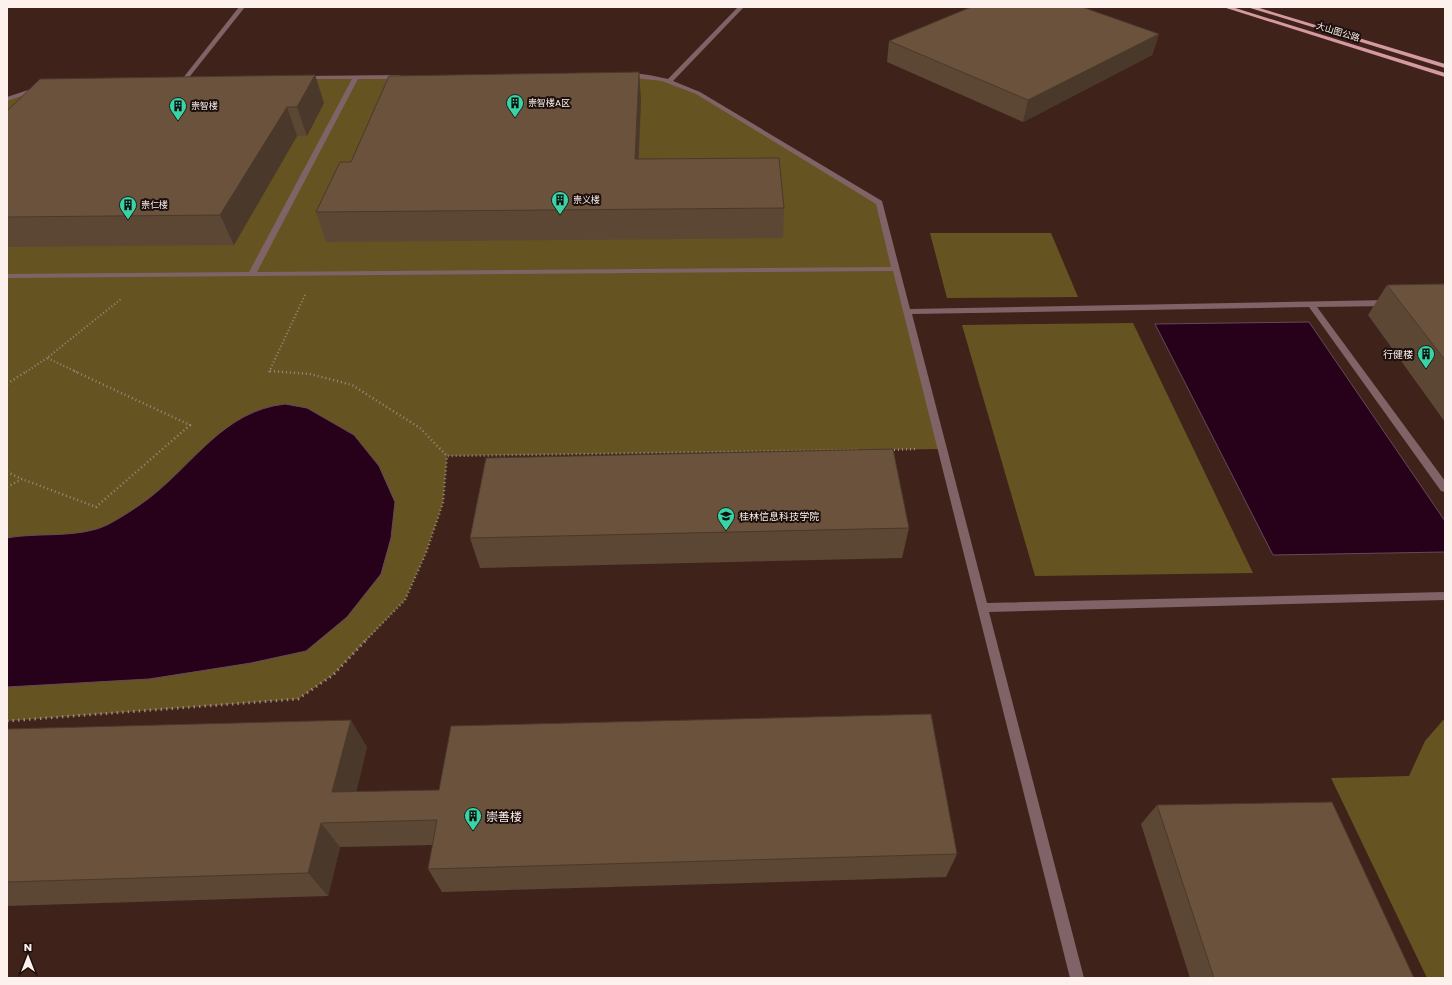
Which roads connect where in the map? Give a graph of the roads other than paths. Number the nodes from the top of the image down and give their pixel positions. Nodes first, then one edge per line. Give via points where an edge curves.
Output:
1 (242, 7) edge
2 (741, 7) edge
3 (1226, 7) edge
4 (1250, 7) edge
5 (1445, 66) edge
6 (620, 75) edge
7 (1445, 75) edge
8 (404, 77) edge
9 (294, 78) edge
10 (356, 78) junction
11 (185, 79) junction
12 (193, 79) edge
13 (177, 80) edge
14 (669, 82) junction
15 (42, 88) edge
16 (7, 99) edge
17 (896, 269) junction
18 (252, 274) junction
19 (7, 276) edge
20 (1398, 303) edge
21 (1310, 304) junction
22 (907, 312) junction
23 (1445, 488) edge
24 (1445, 596) edge
25 (983, 608) junction
26 (1077, 978) edge

1 - 11 lane
2 - 14 lane
3 - 7 main road, 大山图公路
4 - 5 main road, 大山图公路
6 - 14 lane via 644,75
8 - 10 lane
9 - 10 lane
10 - 18 lane
11 - 12 lane
11 - 13 lane
14 - 17 lane via 698,92 879,203
15 - 16 lane
17 - 18 lane
17 - 22 lane
18 - 19 lane
20 - 21 lane
21 - 22 lane
21 - 23 lane
22 - 25 lane
24 - 25 lane
25 - 26 lane

